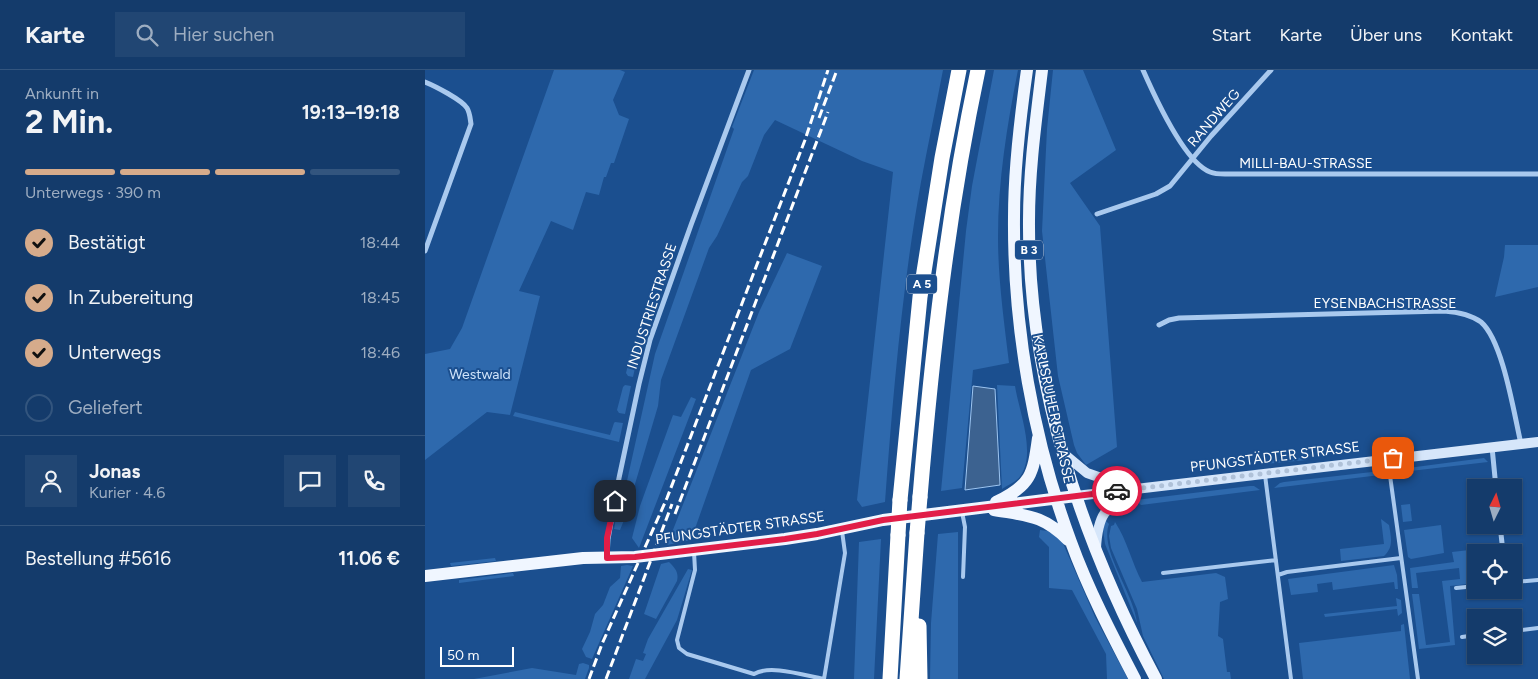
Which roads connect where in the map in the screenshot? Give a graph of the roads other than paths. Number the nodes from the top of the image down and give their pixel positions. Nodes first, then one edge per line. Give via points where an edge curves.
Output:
1 (749, 70) edge
2 (959, 70) edge
3 (978, 70) edge
4 (1027, 70) edge
5 (1043, 70) edge
6 (1143, 70) edge
7 (1271, 70) edge
8 (425, 82) edge
9 (1193, 158) junction
10 (1538, 174) edge
11 (1097, 214) dead end
12 (425, 251) edge
13 (1159, 325) dead end
14 (1039, 431) junction
15 (1538, 442) edge
16 (1521, 444) junction
17 (1492, 447) junction
18 (1063, 453) junction
19 (1388, 459) junction
20 (1265, 474) junction
21 (1495, 479) edge
22 (1133, 489) junction
23 (1076, 496) junction
24 (1057, 498) junction
25 (982, 508) junction
26 (962, 510) junction
27 (842, 529) junction
28 (917, 533) junction
29 (1071, 543) junction
30 (693, 550) junction
31 (1096, 552) junction
32 (607, 558) junction
33 (1401, 558) junction
34 (1276, 560) junction
35 (1163, 573) dead end
36 (1278, 575) junction
37 (425, 576) edge
38 (963, 577) dead end
39 (1538, 580) edge
40 (1522, 581) edge
41 (1467, 587) edge
42 (1456, 588) dead end
43 (1538, 628) edge
44 (1522, 630) edge
45 (1462, 637) dead end
46 (1467, 637) edge
47 (754, 677) edge
48 (889, 679) edge
49 (907, 679) edge
50 (920, 679) edge
51 (1135, 679) edge
52 (1156, 679) edge
53 (1291, 679) edge
54 (1417, 679) edge

1 - 32 street, INDUSTRIESTRASSE via 645,358 607,538
2 - 48 highway, A 5, bridge via 920,297 900,500
3 - 28 highway, A 5, bridge via 942,278
4 - 14 main road, KARLSRUHER STRASSE / B 3 via 1017,154 1014,246 1021,339
5 - 18 main road, KARLSRUHER STRASSE / B 3 via 1032,158 1029,253 1039,347
6 - 9 street, MILLI-BAU-STRASSE via 1174,131
7 - 9 street, RANDWEG
8 - 12 street via 466,106 471,124
9 - 10 street, MILLI-BAU-STRASSE via 1206,170 1219,174
9 - 11 street via 1166,189
13 - 16 street, EYSENBACHSTRASSE via 1179,318 1444,311 1466,314 1481,322 1495,341
14 - 24 main road, KARLSRUHER STRASSE / B 3
14 - 25 main road via 1030,477 1009,496
15 - 16 main road, PFUNGSTÄDTER STRASSE
16 - 17 main road, PFUNGSTÄDTER STRASSE
17 - 19 main road, PFUNGSTÄDTER STRASSE
17 - 21 street
18 - 22 main road via 1087,473
18 - 23 main road, KARLSRUHER STRASSE / B 3
19 - 20 main road, PFUNGSTÄDTER STRASSE
19 - 33 lane
20 - 22 main road, PFUNGSTÄDTER STRASSE
20 - 34 lane
22 - 23 main road, PFUNGSTÄDTER STRASSE
22 - 31 main road via 1103,516 1097,531
23 - 24 main road, PFUNGSTÄDTER STRASSE
23 - 31 main road, KARLSRUHER STRASSE / B 3
24 - 25 main road, PFUNGSTÄDTER STRASSE
24 - 29 main road, KARLSRUHER STRASSE / B 3
25 - 26 main road, PFUNGSTÄDTER STRASSE
25 - 29 main road via 1048,523
26 - 27 main road, PFUNGSTÄDTER STRASSE
26 - 38 lane via 965,527
27 - 30 main road, PFUNGSTÄDTER STRASSE
27 - 47 lane via 845,553 824,679 771,670 759,671
28 - 49 highway, A 5
28 - 50 highway
29 - 51 main road, KARLSRUHER STRASSE / B 3
30 - 32 main road, PFUNGSTÄDTER STRASSE
30 - 47 lane via 695,570 677,640 679,648 687,654
31 - 52 main road, KARLSRUHER STRASSE / B 3 via 1135,641
32 - 37 main road, PFUNGSTÄDTER STRASSE
33 - 36 lane
33 - 54 lane
34 - 35 lane
34 - 36 lane
36 - 53 lane
39 - 40 lane
41 - 42 lane
43 - 44 lane
45 - 46 lane

